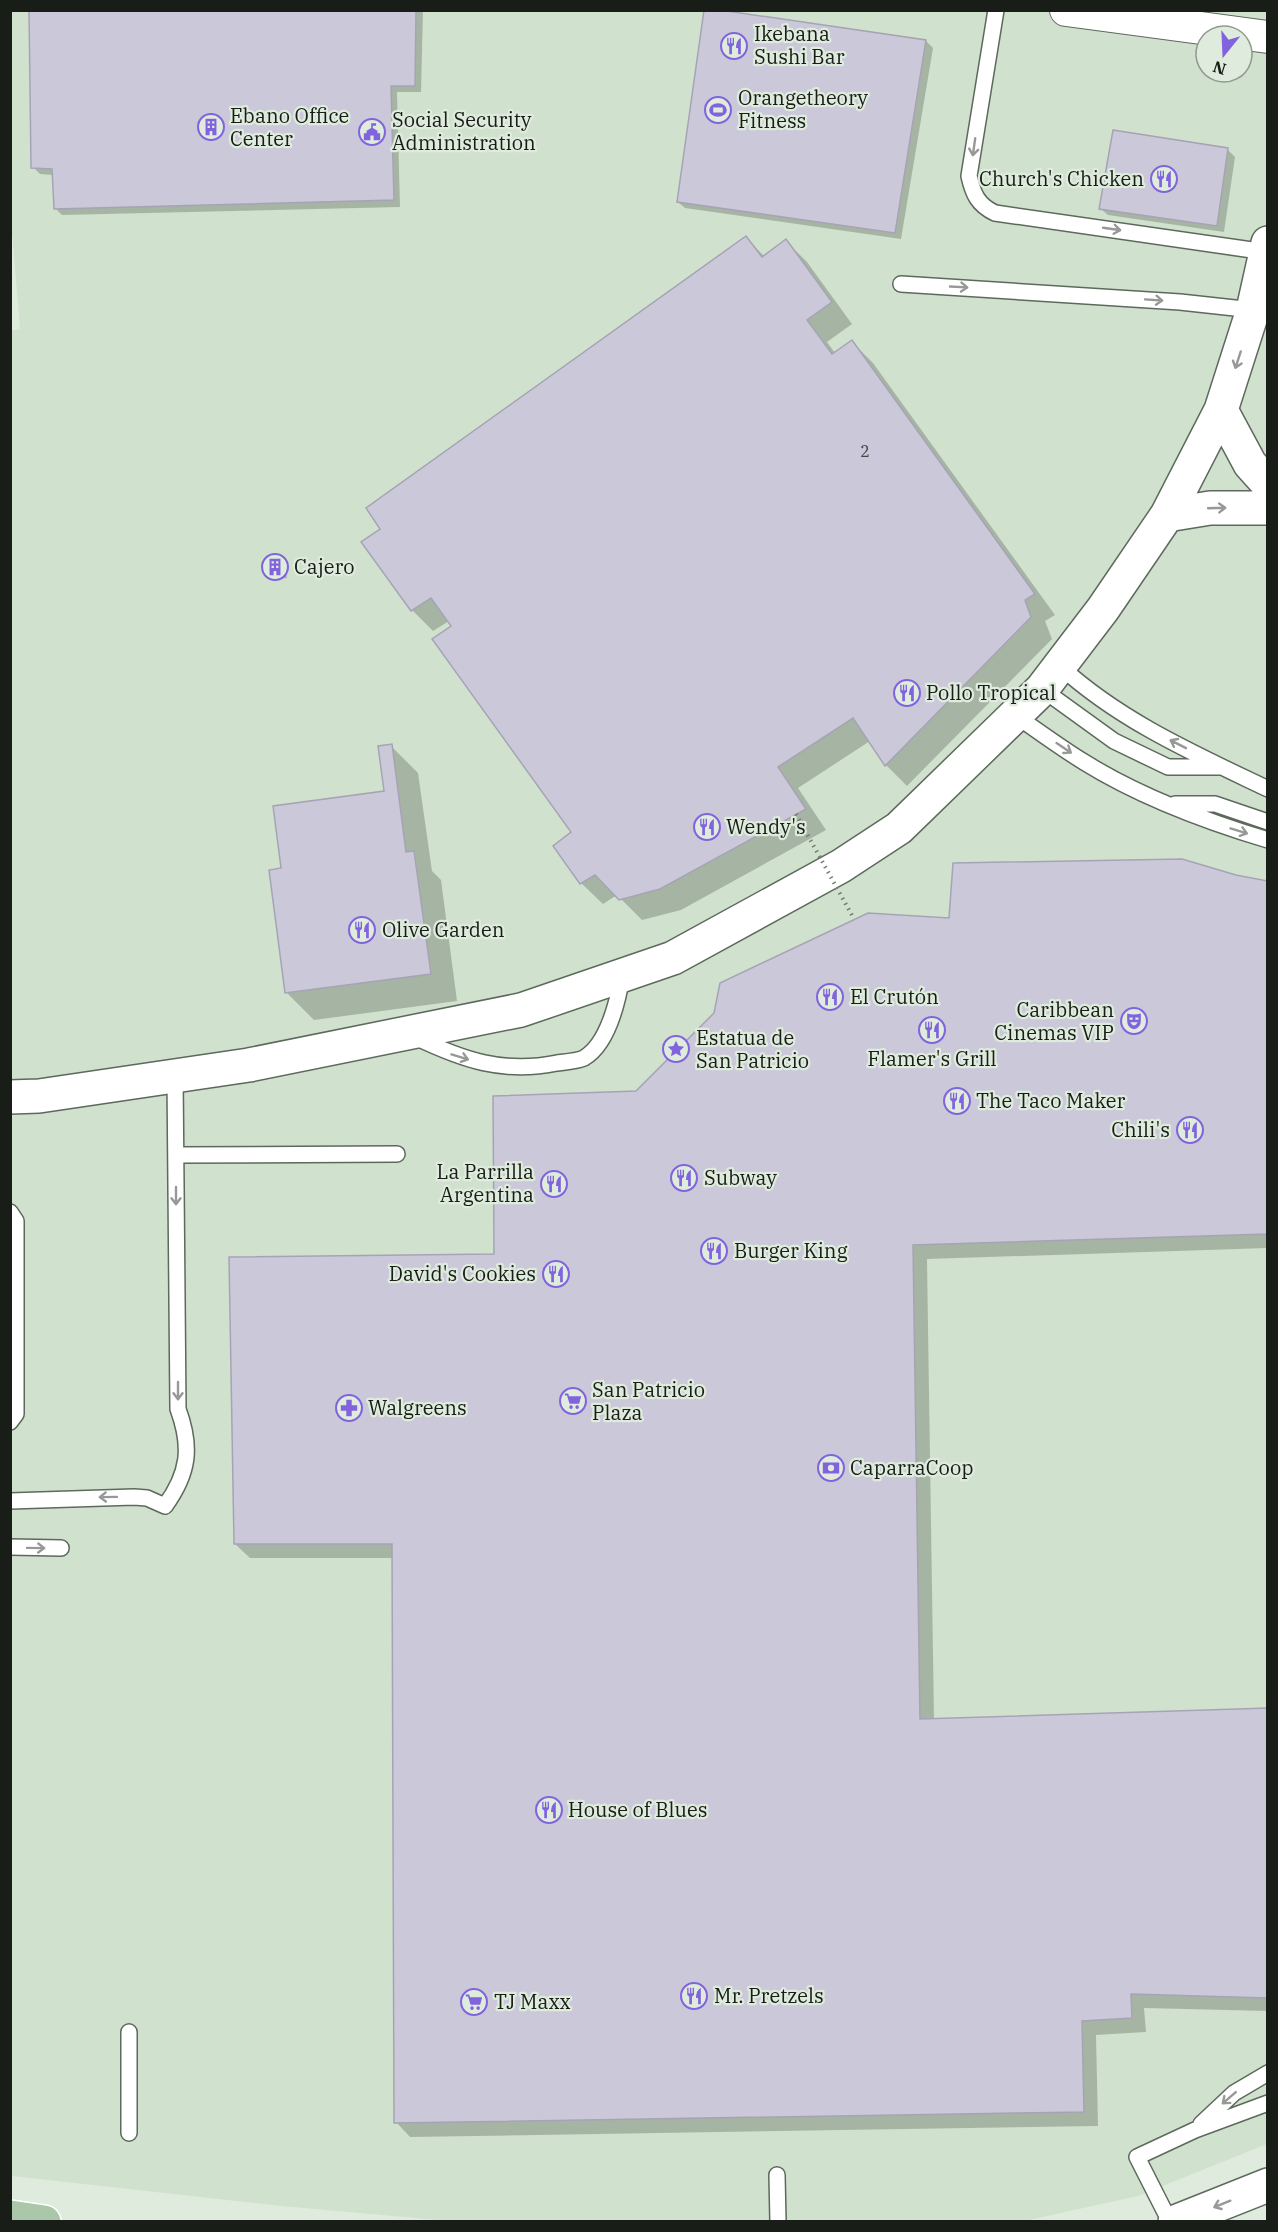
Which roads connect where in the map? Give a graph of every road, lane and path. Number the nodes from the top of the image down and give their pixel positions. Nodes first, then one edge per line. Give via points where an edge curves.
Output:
1 (996, 10) edge
2 (1066, 10) edge
3 (1268, 37) edge
4 (1267, 247) edge
5 (901, 284) dead end
6 (1253, 310) junction
7 (1221, 410) junction
8 (1268, 484) edge
9 (1268, 508) edge
10 (1167, 516) junction
11 (1051, 677) junction
12 (1015, 715) junction
13 (1222, 767) junction
14 (1268, 789) edge
15 (1172, 804) junction
16 (796, 814) dead end
17 (1268, 822) edge
18 (1268, 840) edge
19 (854, 919) dead end
20 (622, 976) junction
21 (406, 1034) junction
22 (175, 1074) junction
23 (10, 1097) edge
24 (397, 1154) dead end
25 (176, 1155) junction
26 (10, 1212) edge
27 (10, 1422) edge
28 (10, 1501) edge
29 (10, 1547) edge
30 (61, 1548) dead end
31 (129, 2032) dead end
32 (1268, 2073) edge
33 (1268, 2103) edge
34 (1195, 2130) junction
35 (129, 2133) dead end
36 (777, 2175) dead end
37 (1268, 2185) edge
38 (10, 2217) edge
39 (44, 2222) edge
40 (778, 2222) edge
41 (1170, 2222) edge
42 (1175, 2222) edge

1 -> 4 lane via 969,176 973,194 983,207 995,213
2 - 3 street
4 - 6 street
5 -> 6 lane
6 -> 7 street
7 - 8 street via 1250,464
7 - 10 street
10 -> 9 street via 1210,508
10 - 11 street
11 - 12 street
13 -> 11 lane via 1125,717 1084,689
11 - 13 lane via 1114,741 1168,767
12 -> 15 lane via 1086,763
12 - 20 street via 900,828 841,866 673,958
13 - 14 lane
15 - 17 lane via 1215,804
15 -> 18 lane via 1212,823
16 - 19 path, bridge
20 - 21 street via 521,1010
21 -> 20 lane via 457,1057 494,1066 535,1068 584,1058 605,1034 617,1004
21 - 22 street via 249,1065
22 - 23 street via 39,1096
22 - 25 lane
24 - 25 lane
25 -> 28 lane via 178,1409 185,1428 187,1454 183,1478 165,1506 134,1497
26 - 27 lane via 16,1221 16,1414
29 -> 30 lane
31 - 35 lane
32 -> 34 lane via 1234,2093
33 - 34 lane
34 - 41 lane via 1137,2157
36 - 40 lane
37 -> 42 street
38 - 39 main road

